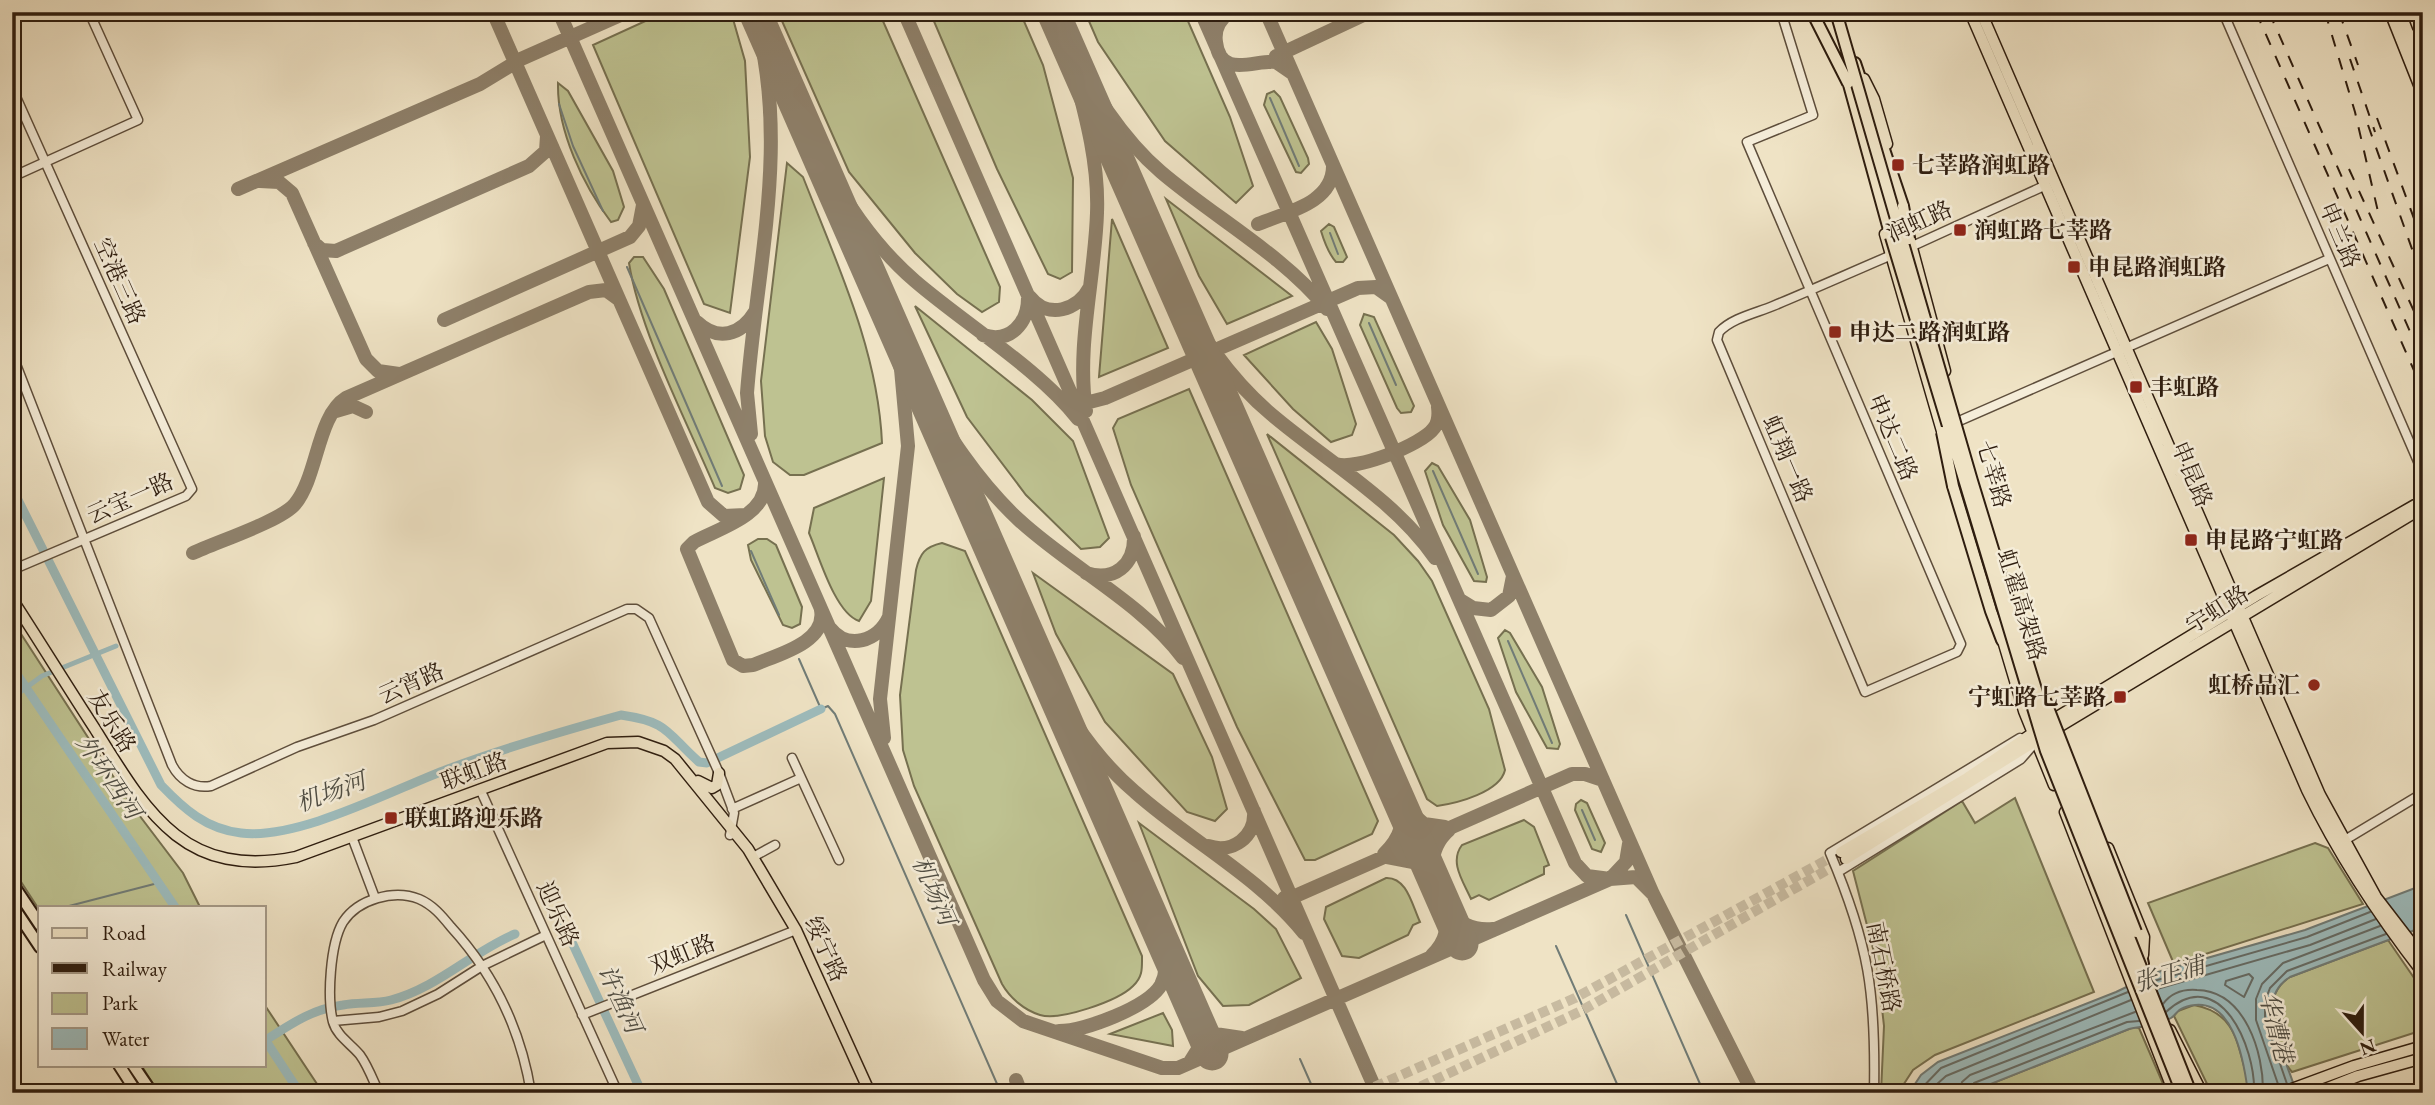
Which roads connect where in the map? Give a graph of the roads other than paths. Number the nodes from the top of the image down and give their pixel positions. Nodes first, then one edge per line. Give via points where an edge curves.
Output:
1 (89, 12) edge
2 (1781, 12) edge
3 (1829, 12) edge
4 (1838, 12) edge
5 (1970, 12) edge
6 (1981, 12) edge
7 (2223, 12) edge
8 (2390, 12) edge
9 (2400, 12) edge
10 (1815, 14) edge
11 (2423, 31) edge
12 (2406, 40) junction
13 (2415, 53) edge
14 (1853, 57) junction
15 (2423, 72) edge
16 (1848, 83) junction
17 (12, 88) edge
18 (2423, 95) edge
19 (45, 161) junction
20 (12, 177) edge
21 (2050, 182) junction
22 (1912, 246) junction
23 (1891, 255) junction
24 (2329, 259) junction
25 (1810, 290) junction
26 (1920, 297) junction
27 (2122, 350) junction
28 (12, 354) edge
29 (1936, 391) junction
30 (1959, 421) junction
31 (1941, 428) junction
32 (2423, 473) edge
33 (192, 489) joint
34 (2417, 507) dead end
35 (83, 540) junction
36 (12, 570) edge
37 (12, 599) edge
38 (12, 609) edge
39 (2236, 614) junction
40 (2002, 640) junction
41 (2021, 642) junction
42 (47, 658) junction
43 (1865, 692) joint
44 (2052, 727) junction
45 (2034, 737) junction
46 (792, 758) dead end
47 (684, 768) junction
48 (717, 769) junction
49 (801, 778) junction
50 (1967, 778) junction
51 (1934, 789) junction
52 (481, 792) junction
53 (2423, 793) edge
54 (732, 809) junction
55 (731, 832) junction
56 (352, 837) junction
57 (2339, 844) junction
58 (775, 845) dead end
59 (196, 851) junction
60 (1830, 853) joint
61 (753, 857) junction
62 (839, 860) dead end
63 (1838, 872) junction
64 (12, 883) edge
65 (375, 898) junction
66 (12, 905) edge
67 (38, 922) edge
68 (794, 931) junction
69 (546, 935) junction
70 (2401, 938) junction
71 (38, 944) edge
72 (2423, 958) edge
73 (481, 964) junction
74 (2144, 970) junction
75 (2423, 973) edge
76 (587, 1013) junction
77 (333, 1018) junction
78 (2423, 1046) edge
79 (2423, 1059) edge
80 (119, 1066) edge
81 (134, 1066) edge
82 (137, 1093) edge
83 (152, 1093) edge
84 (379, 1093) edge
85 (531, 1093) edge
86 (618, 1093) edge
87 (864, 1093) edge
88 (870, 1093) edge
89 (1874, 1093) edge
90 (2174, 1093) edge
91 (2182, 1093) edge
92 (2191, 1093) edge
93 (2202, 1093) edge
94 (2281, 1093) edge
95 (2315, 1093) edge

1 - 19 street via 138,120
2 - 25 street, 申达二路 via 1813,115 1746,142
3 - 16 highway, bridge
4 - 14 main road
4 - 26 highway, bridge
5 - 21 main road, 申昆路
6 - 21 main road, 申昆路
7 - 24 street, 申兰路
8 - 12 main road
9 - 12 main road
10 - 16 highway, bridge
10 - 23 main road, 七莘路 via 1852,112
11 - 12 main road
12 - 13 main road
13 - 15 main road
13 - 18 main road
14 - 22 main road, 七莘路 via 1874,99 1906,207
14 - 26 highway, bridge via 1903,206
16 - 29 highway, 虹翟高架路, bridge
17 - 19 street, 空港三路
19 - 20 street
19 - 33 street, 空港三路
21 - 22 street, 润虹路
21 - 27 main road, 申昆路
22 - 23 street, 润虹路
22 - 30 main road, 七莘路
23 - 25 street, 润虹路
23 - 31 main road, 七莘路
24 - 27 street
24 - 32 street, 申兰路
25 - 43 street, 虹翔一路 via 1724,327 1717,340
25 - 43 street, 申达二路 via 1961,645 1956,652
26 - 41 highway, 虹翟高架路, bridge
27 - 30 street
27 - 39 main road, 申昆路
28 - 35 street
29 - 40 highway, bridge via 1950,475
29 - 91 highway, 虹翟高架路, bridge via 2046,751
30 - 31 street
30 - 44 main road, 七莘路
31 - 40 main road, 七莘路
33 - 35 street, 云宝一路 via 186,496
34 - 39 main road, 宁虹路
35 - 36 street, 云宝一路
35 - 48 street, 云宵路 via 172,765 191,784 211,786 627,610 643,612
37 - 42 main road, 友乐路
38 - 42 main road, 友乐路
39 - 44 main road, 宁虹路
39 - 57 main road, 申昆路
40 - 45 main road, 七莘路
41 - 74 highway, bridge via 2136,932
41 - 92 highway, 虹翟高架路, bridge via 2072,797
42 - 59 main road, 友乐路 via 144,806
44 - 45 main road, 宁虹路
44 - 74 main road, 七莘路
45 - 50 main road, 宁虹路
45 - 50 main road, 宁虹路 via 1844,855
45 - 51 street, 宁虹路 via 2016,739
45 - 63 street, 宁虹路 via 2021,759
45 - 90 main road, 七莘路
46 - 49 street
47 - 48 main road via 707,788 718,785
47 - 52 main road, 联虹路 via 658,748 624,741 590,748
47 - 55 main road, 联虹路
48 - 54 street
49 - 54 street
49 - 62 street
50 - 51 main road
51 - 60 street, 宁虹路
52 - 55 main road, 联虹路 via 600,751 637,747 671,763
52 - 56 main road, 联虹路
52 - 59 main road, 联虹路 via 297,862 250,867 222,863
52 - 69 street, 迎乐路
53 - 57 street
54 - 55 street
55 - 61 main road, 绥宁路
55 - 68 main road, 绥宁路
56 - 59 main road, 联虹路 via 296,857 265,862
56 - 65 street
57 - 70 main road, 申昆路
58 - 61 street
60 - 63 street, 南石桥路
61 - 68 main road, 绥宁路
63 - 89 street, 南石桥路 via 1871,980
64 - 67 highway
65 - 73 street via 401,895 434,908
65 - 77 street via 344,921 336,940 330,1000
66 - 71 highway
68 - 76 street, 双虹路
68 - 87 main road, 绥宁路
68 - 88 main road, 绥宁路
69 - 73 street
69 - 76 street, 迎乐路
70 - 72 main road, 申昆路
70 - 75 main road, 申昆路
73 - 77 street via 438,994 402,1011 379,1017
73 - 85 street via 517,1033
74 - 93 main road, 七莘路, bridge
76 - 86 street, 迎乐路
77 - 84 street
78 - 94 main road
79 - 95 main road
80 - 82 highway
81 - 83 highway

